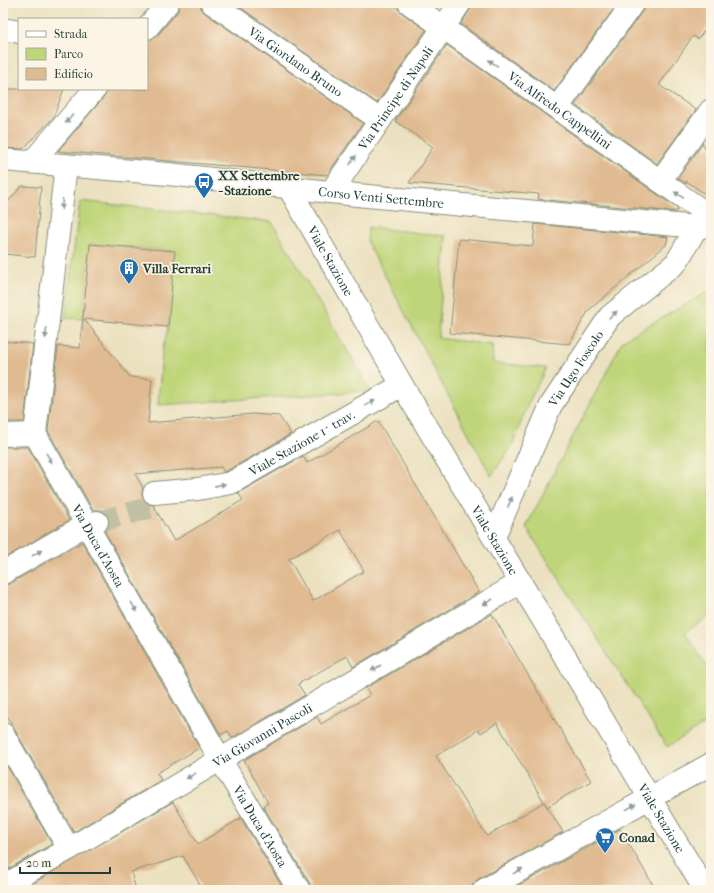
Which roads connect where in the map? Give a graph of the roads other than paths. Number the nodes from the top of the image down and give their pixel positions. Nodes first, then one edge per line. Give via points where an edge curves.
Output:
1 (168, 3) edge
2 (212, 3) edge
3 (409, 3) edge
4 (460, 3) edge
5 (633, 3) edge
6 (148, 27) edge
7 (444, 27) junction
8 (3, 29) edge
9 (18, 32) edge
10 (93, 90) edge
11 (557, 108) junction
12 (711, 110) edge
13 (380, 120) junction
14 (3, 160) edge
15 (32, 162) junction
16 (66, 165) junction
17 (660, 181) junction
18 (289, 188) junction
19 (331, 192) junction
20 (706, 224) edge
21 (402, 385) junction
22 (35, 434) junction
23 (3, 435) edge
24 (157, 499) tunnel mouth
25 (89, 518) junction
26 (494, 537) junction
27 (3, 573) edge
28 (522, 582) junction
29 (3, 734) edge
30 (220, 759) junction
31 (711, 764) edge
32 (650, 797) junction
33 (69, 849) junction
34 (3, 886) edge
35 (299, 890) edge
36 (484, 890) edge
37 (705, 890) edge

1 - 6 street
2 - 13 street, Via Giordano Bruno
3 - 7 street, Via Alfredo Cappellini
4 - 7 street, Via Principe di Napoli
5 - 11 street
11 -> 7 street, Via Alfredo Cappellini
7 - 13 street, Via Principe di Napoli
8 - 9 street
10 -> 15 street
11 - 17 street, Via Alfredo Cappellini
12 - 17 street
19 -> 13 street, Via Principe di Napoli
14 - 15 street, Corso Venti Settembre
15 - 16 street, Corso Venti Settembre
16 - 18 street, Corso Venti Settembre
16 -> 22 street
20 -> 17 street, Via Alfredo Cappellini
18 - 19 street, Corso Venti Settembre
18 - 21 street, Viale Stazione
19 - 20 street, Corso Venti Settembre
26 -> 20 street, Via Ugo Foscolo via 551,405 610,316 676,263
24 -> 21 street, Viale Stazione 1^ trav. via 231,483
21 - 26 street, Viale Stazione
22 - 23 street
22 -> 25 street, Via Duca d'Aosta
27 -> 25 street
25 -> 30 street, Via Duca d'Aosta
26 - 28 street, Viale Stazione
28 -> 30 street, Via Giovanni Pascoli
28 - 32 street, Viale Stazione
29 - 33 street
30 -> 33 street, Via Giovanni Pascoli
30 - 35 street, Via Duca d'Aosta
31 - 32 street
36 -> 32 street
32 - 37 street, Viale Stazione
33 - 34 street, Via Giovanni Pascoli

